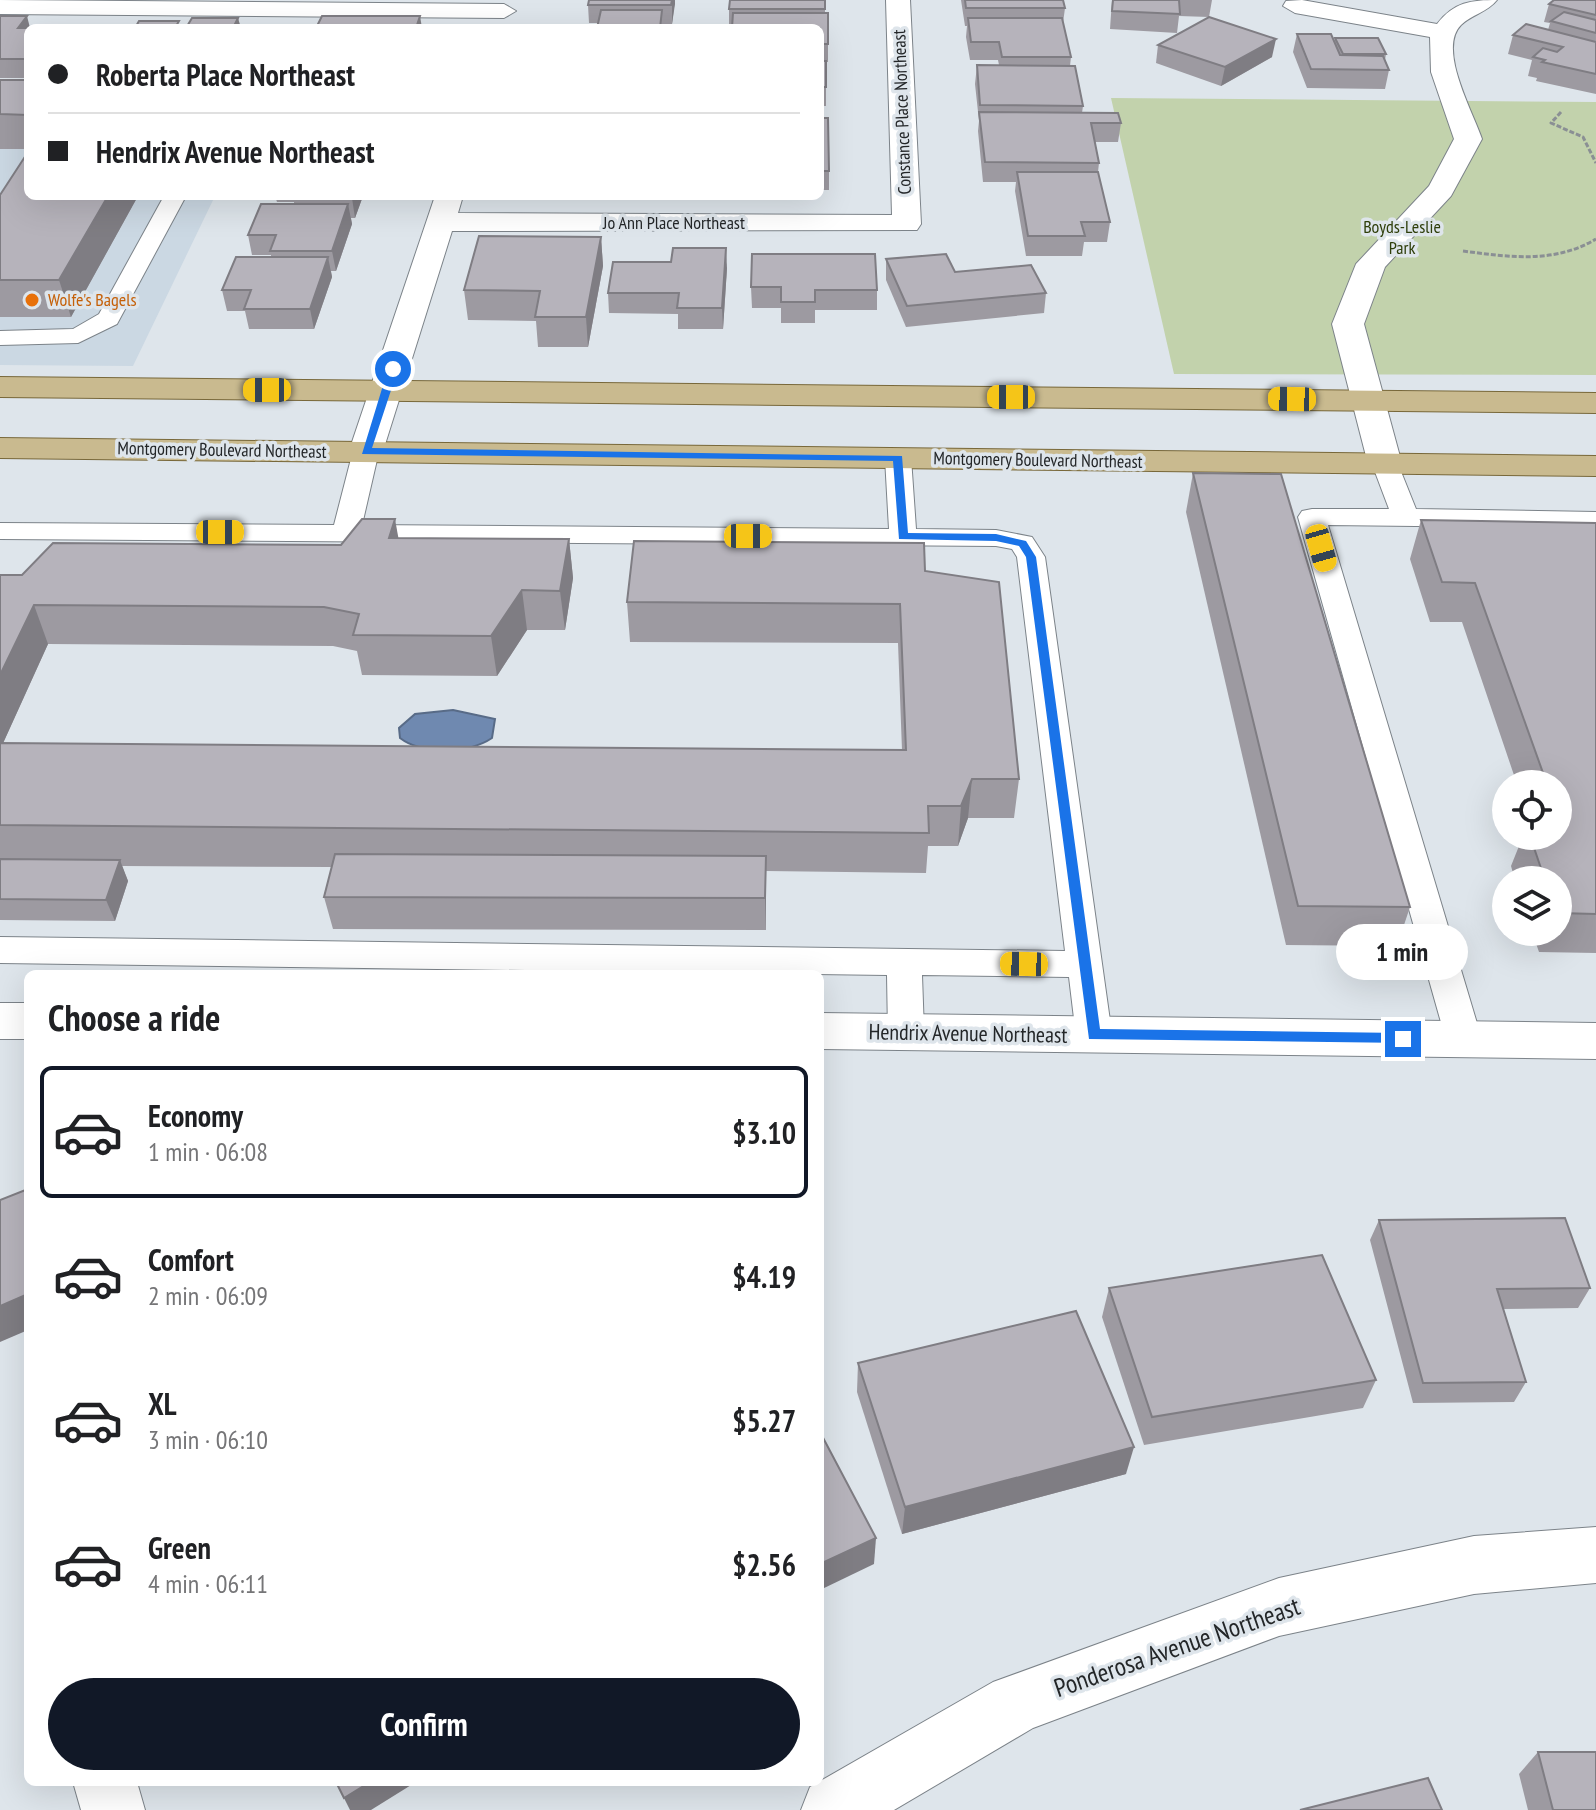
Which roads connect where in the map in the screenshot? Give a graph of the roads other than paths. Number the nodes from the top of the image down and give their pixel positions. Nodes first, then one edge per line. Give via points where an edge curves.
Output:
1 (898, 0) edge
2 (1485, 0) edge
3 (1295, 6) dead end
4 (0, 7) edge
5 (504, 13) edge
6 (1443, 32) junction
7 (173, 200) edge
8 (445, 209) edge
9 (907, 224) joint
10 (0, 338) edge
11 (0, 387) edge
12 (386, 391) junction
13 (1365, 400) junction
14 (1596, 403) edge
15 (0, 448) edge
16 (366, 451) junction
17 (898, 458) junction
18 (1385, 464) junction
19 (1596, 466) edge
20 (1406, 517) junction
21 (1596, 520) edge
22 (0, 531) edge
23 (346, 533) junction
24 (903, 537) junction
25 (0, 950) edge
26 (904, 962) junction
27 (1084, 964) junction
28 (0, 1021) edge
29 (24, 1021) edge
30 (824, 1031) edge
31 (906, 1032) junction
32 (1094, 1035) junction
33 (1464, 1040) junction
34 (1596, 1041) edge
35 (1596, 1555) edge
36 (106, 1786) edge
37 (113, 1810) edge
38 (833, 1810) edge

1 - 9 street, Constance Place Northeast
2 - 6 street via 1454,18
3 - 6 street
4 - 5 street
6 - 13 street via 1438,49 1442,70 1468,139 1441,190 1371,264 1348,324
7 - 10 lane via 109,319 78,336
8 - 9 street, Jo Ann Place Northeast
8 - 12 street
11 - 12 main road
12 - 13 main road
12 - 16 street
13 - 14 main road
13 - 18 street
15 - 16 main road, Montgomery Boulevard Northeast
16 - 17 main road, Montgomery Boulevard Northeast
16 - 23 lane
17 - 18 main road, Montgomery Boulevard Northeast
17 - 24 lane
18 - 19 main road, Montgomery Boulevard Northeast
18 - 20 lane
20 - 21 lane
20 - 33 lane via 1312,517
22 - 23 lane
23 - 24 lane
24 - 27 lane via 996,538 1022,543 1031,557
25 - 26 lane
26 - 27 lane
26 - 31 lane
27 - 32 lane
28 - 29 street
30 - 31 street, Hendrix Avenue Northeast
31 - 32 street, Hendrix Avenue Northeast
32 - 33 street, Hendrix Avenue Northeast
33 - 34 street, Hendrix Avenue Northeast
35 - 38 street, Ponderosa Avenue Northeast via 1474,1565 1279,1607 1015,1704
36 - 37 street

